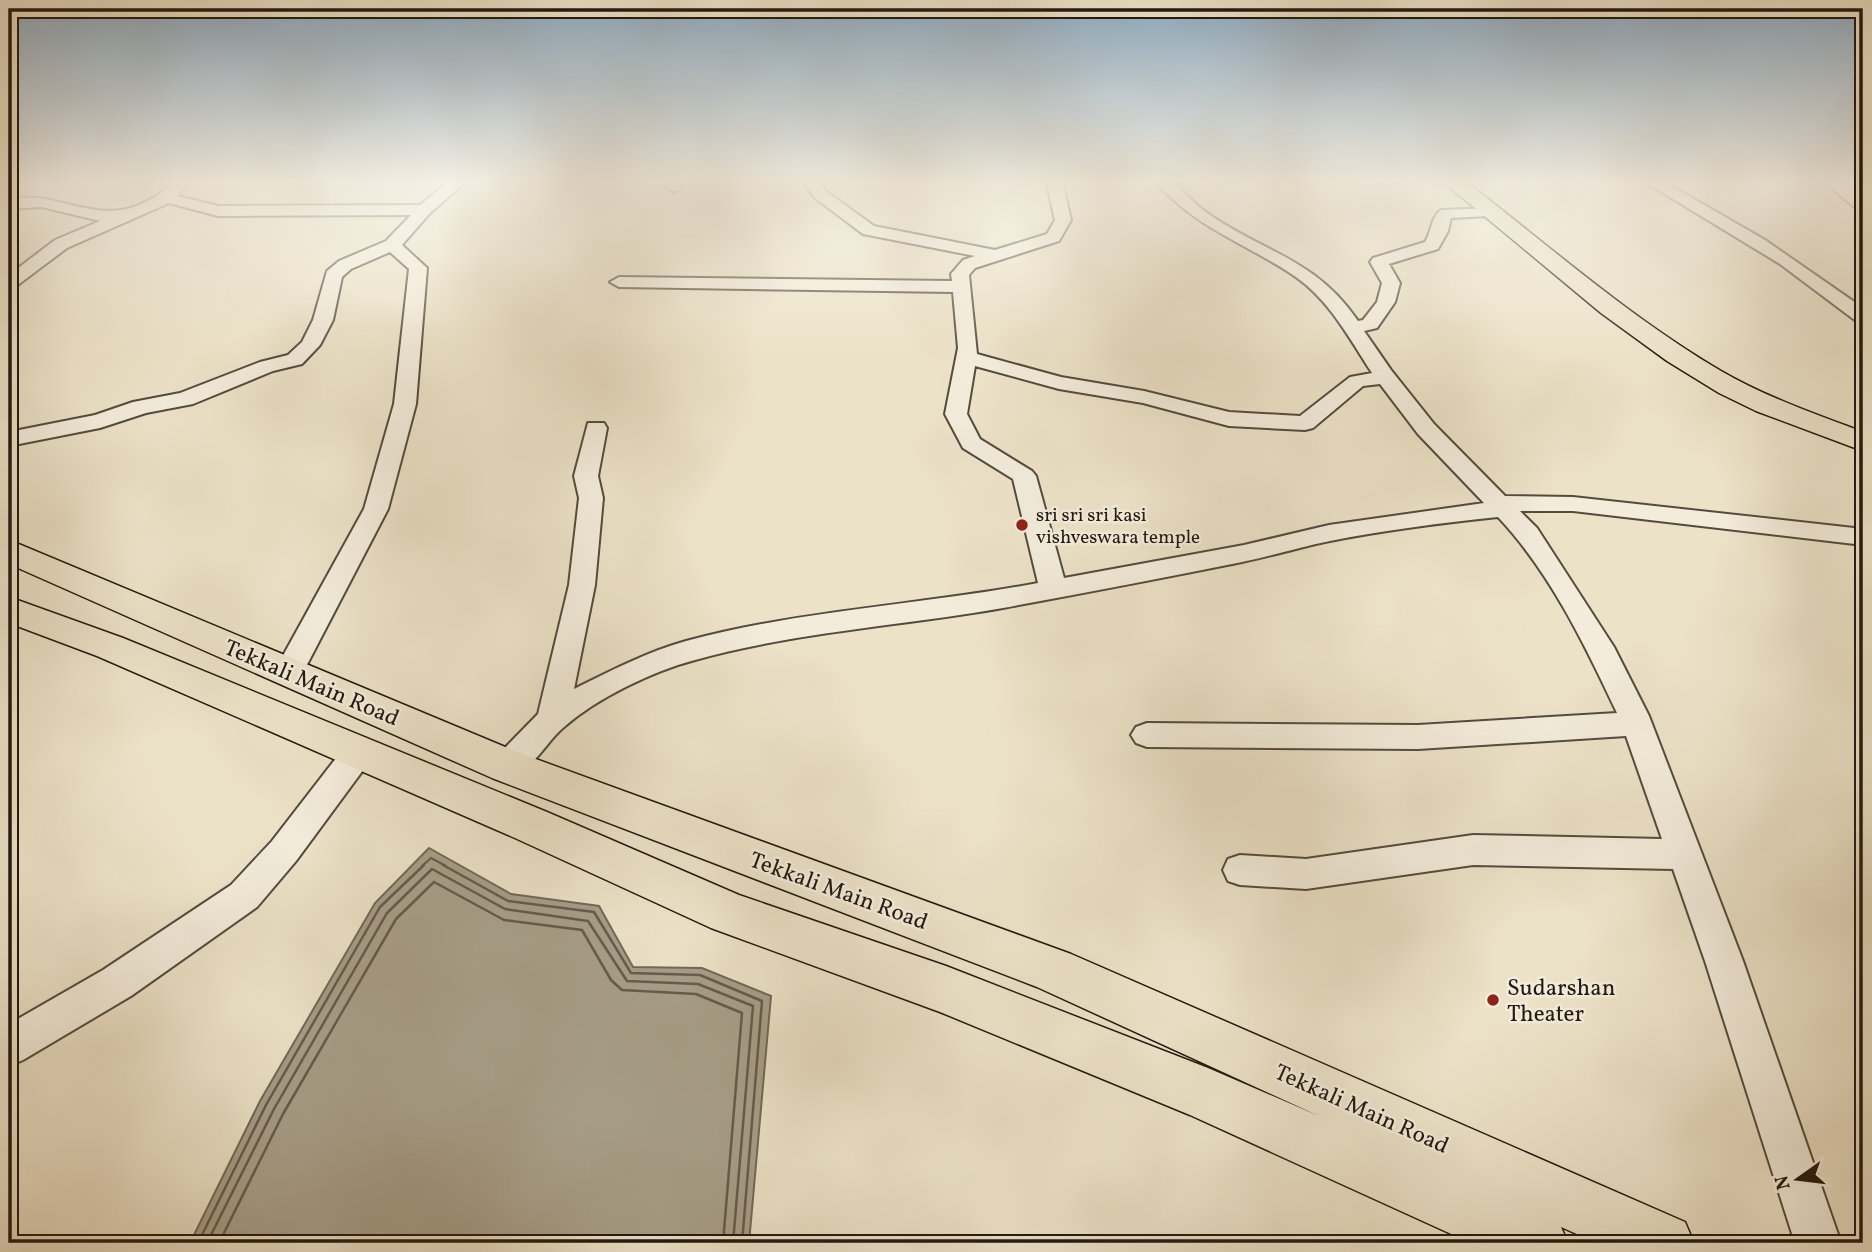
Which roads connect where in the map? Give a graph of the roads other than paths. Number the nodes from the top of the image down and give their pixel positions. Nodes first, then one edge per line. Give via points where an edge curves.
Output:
1 (74, 238) edge
2 (398, 238) edge
3 (911, 238) edge
4 (1047, 238) edge
5 (1241, 238) edge
6 (1436, 238) edge
7 (1524, 238) edge
8 (1749, 238) edge
9 (392, 245) junction
10 (995, 255) junction
11 (619, 282) dead end
12 (9, 283) edge
13 (961, 287) junction
14 (1863, 317) edge
15 (1353, 328) junction
16 (966, 357) junction
17 (1385, 377) junction
18 (596, 428) dead end
19 (9, 439) edge
20 (1863, 442) edge
21 (1500, 506) junction
22 (1863, 537) edge
23 (9, 551) edge
24 (1053, 589) junction
25 (9, 609) edge
26 (289, 672) junction
27 (552, 719) junction
28 (1637, 724) junction
29 (1147, 735) dead end
30 (358, 752) junction
31 (507, 766) junction
32 (1684, 854) junction
33 (1240, 870) dead end
34 (9, 1046) edge
35 (1538, 1243) edge
36 (1664, 1243) edge
37 (1818, 1243) edge

1 - 12 street
2 - 9 street
3 - 10 street
4 - 10 street
5 - 15 street via 1322,288
6 - 15 street via 1432,245 1379,262 1391,283 1386,302 1370,324
7 - 20 main road via 1711,377 1744,395
8 - 14 street
9 - 19 street via 333,275 323,320 310,345 295,360 267,366 185,399
9 - 26 street via 418,268 405,404 376,509
10 - 13 street via 969,264 960,274
11 - 13 street
13 - 16 street
15 - 17 street
16 - 17 street via 1059,383 1144,397 1229,419 1305,424 1357,380
16 - 24 street via 956,414 971,443 1024,476
17 - 21 street via 1426,429
18 - 27 street via 586,476 592,498 584,573
21 - 22 street via 1573,504
21 - 24 street via 1329,533
21 - 28 street via 1528,534 1554,573 1604,654
23 - 26 main road, Tekkali Main Road
24 - 27 street via 749,637 688,651 585,696
25 - 30 main road
26 - 31 main road, Tekkali Main Road
27 - 31 street
28 - 29 street via 1418,737
28 - 32 street
30 - 34 street via 244,896 117,984
30 - 35 main road via 728,913 946,990 1208,1096
31 - 36 main road, Tekkali Main Road via 1053,970
32 - 33 street via 1473,850 1306,874
32 - 37 street

